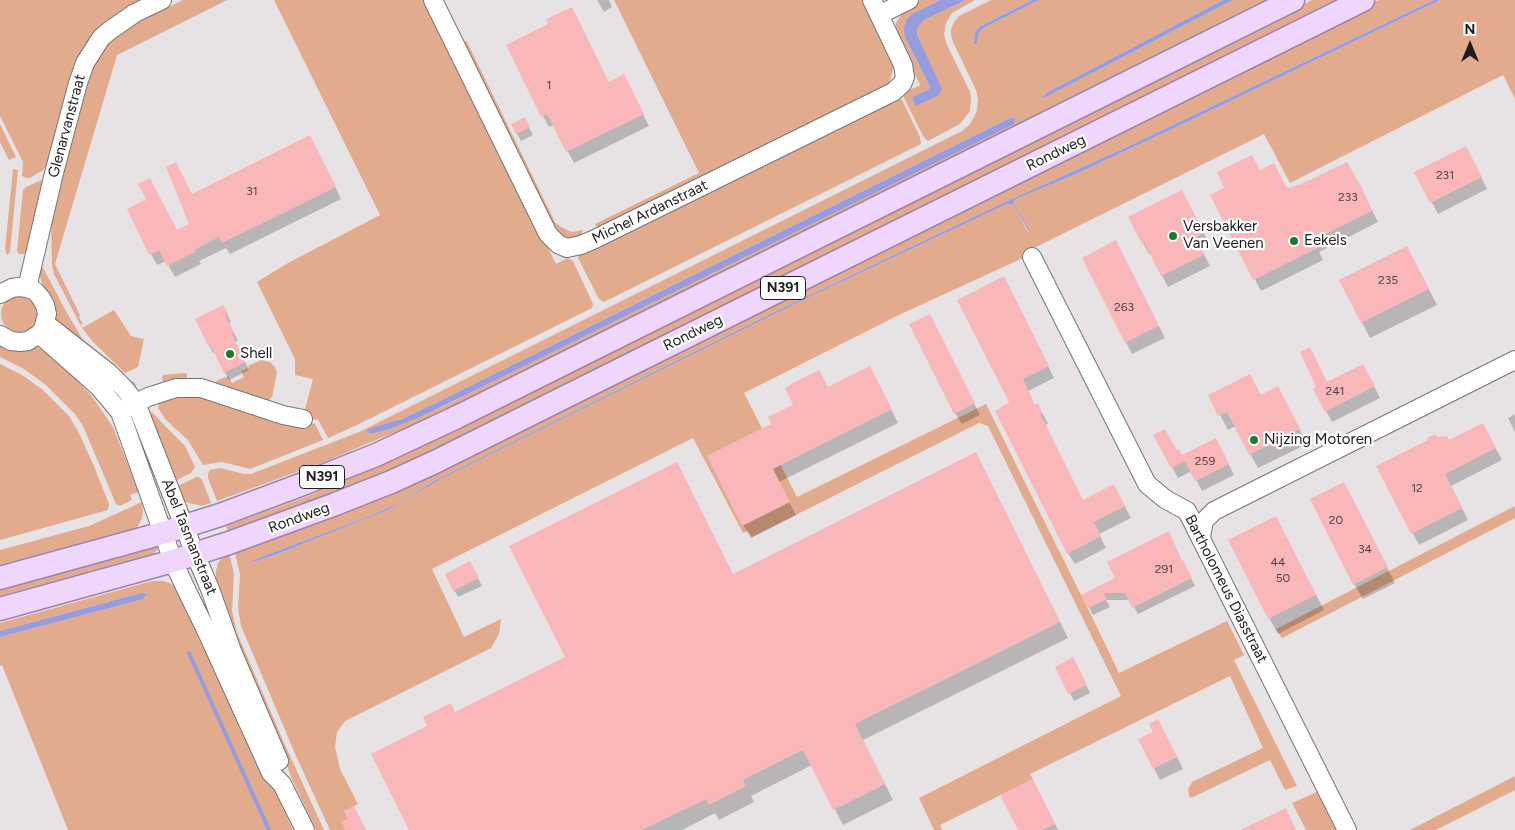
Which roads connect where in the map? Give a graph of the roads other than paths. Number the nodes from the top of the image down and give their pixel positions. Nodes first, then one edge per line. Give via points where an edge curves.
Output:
1 (162, 0) edge
2 (433, 0) edge
3 (909, 0) edge
4 (1293, 0) edge
5 (1363, 0) edge
6 (875, 7) edge
7 (1032, 257) dead end
8 (27, 288) junction
9 (0, 294) edge
10 (42, 328) junction
11 (0, 335) edge
12 (1515, 360) edge
13 (136, 403) junction
14 (120, 412) junction
15 (303, 419) dead end
16 (174, 529) junction
17 (1201, 538) junction
18 (195, 554) junction
19 (173, 561) junction
20 (0, 578) edge
21 (0, 609) edge
22 (282, 784) junction
23 (305, 830) edge
24 (1347, 830) edge

1 - 8 street, Glenarvanstraat via 109,31 85,63 54,172
2 - 6 street, Michel Ardanstraat via 548,234 567,248 581,246 893,92 905,77 903,65
3 - 6 street
4 - 16 main road, Rondweg / N391 via 457,418 312,481
5 - 18 main road, Rondweg / N391 via 435,462 333,506
7 - 17 street, Bartholomeus Diasstraat via 1147,484 1187,511
8 - 9 street via 12,288
8 - 10 street via 41,298 45,306 47,314
10 - 11 street via 28,341 11,341
10 - 13 street, Abel Tasmanstraat via 109,373
10 - 14 street, Abel Tasmanstraat
12 - 17 street via 1214,511 1204,521
13 - 14 street
13 - 15 street via 176,388 201,388
13 - 16 street, Abel Tasmanstraat
14 - 16 street, Abel Tasmanstraat via 151,495
16 - 18 street, Abel Tasmanstraat
16 - 19 street, Abel Tasmanstraat
16 - 20 main road, Rondweg / N391
17 - 24 street, Bartholomeus Diasstraat
18 - 19 main road, Rondweg / N391
18 - 22 street, Abel Tasmanstraat via 281,767
19 - 21 main road, Rondweg / N391
19 - 22 street, Abel Tasmanstraat via 271,773
22 - 23 street, Abel Tasmanstraat

